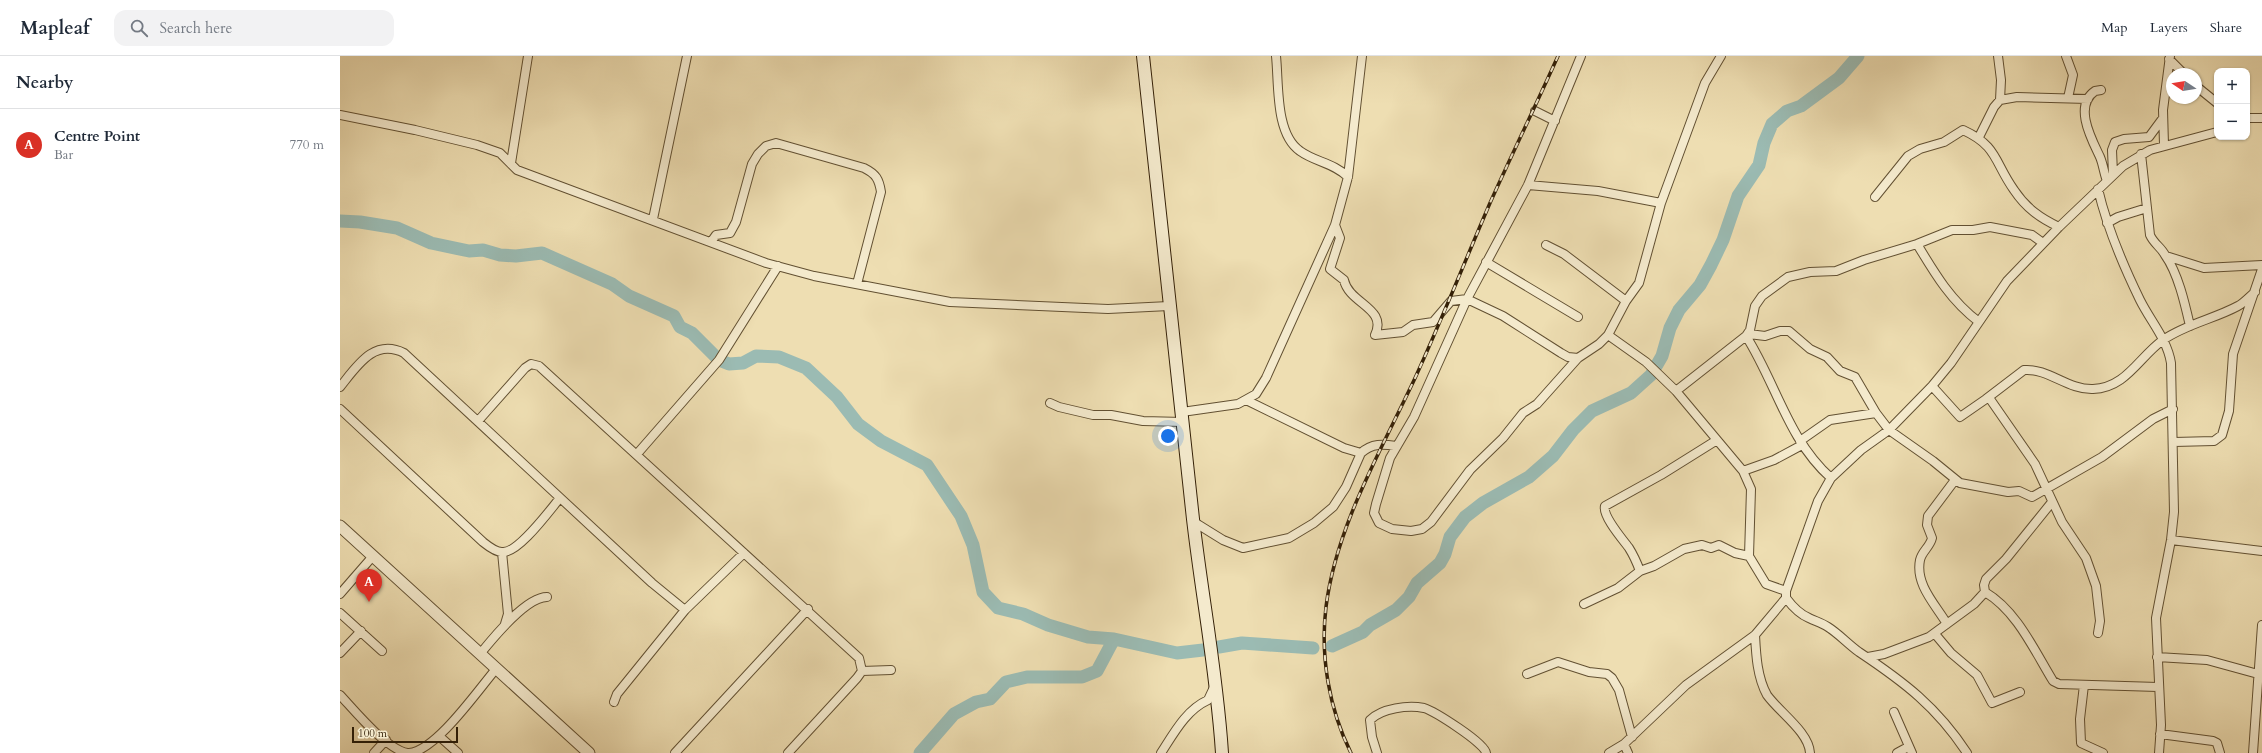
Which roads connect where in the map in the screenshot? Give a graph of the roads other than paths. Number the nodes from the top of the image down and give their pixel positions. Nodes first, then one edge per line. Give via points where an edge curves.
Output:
1 (528, 56) edge
2 (687, 56) edge
3 (1143, 56) edge
4 (1276, 56) edge
5 (1362, 56) edge
6 (1581, 56) edge
7 (1721, 56) edge
8 (1998, 56) edge
9 (2066, 56) edge
10 (2169, 58) edge
11 (2178, 68) edge
12 (2101, 90) dead end
13 (2202, 91) edge
14 (2068, 98) junction
15 (2088, 99) junction
16 (2000, 100) junction
17 (2214, 101) edge
18 (1536, 110) dead end
19 (340, 115) edge
20 (2162, 118) junction
21 (2250, 118) edge
22 (2262, 118) edge
23 (1555, 121) junction
24 (2214, 133) edge
25 (1979, 137) junction
26 (2164, 145) junction
27 (2141, 154) junction
28 (511, 163) junction
29 (2113, 174) junction
30 (1348, 177) junction
31 (2107, 181) junction
32 (1528, 185) junction
33 (2098, 189) junction
34 (1875, 197) dead end
35 (1661, 203) junction
36 (2147, 208) junction
37 (653, 219) junction
38 (2107, 223) junction
39 (1335, 225) junction
40 (2059, 227) junction
41 (711, 242) junction
42 (2043, 243) junction
43 (1917, 244) junction
44 (1546, 245) dead end
45 (2166, 256) junction
46 (1486, 262) junction
47 (2262, 265) edge
48 (778, 266) junction
49 (2262, 269) edge
50 (857, 284) junction
51 (2255, 292) junction
52 (1467, 299) junction
53 (1626, 301) junction
54 (1169, 306) junction
55 (1578, 316) dead end
56 (1979, 322) junction
57 (2190, 326) junction
58 (1608, 335) junction
59 (1748, 335) junction
60 (2164, 340) junction
61 (1578, 358) junction
62 (340, 386) edge
63 (1932, 386) junction
64 (1676, 391) junction
65 (1986, 399) junction
66 (1246, 400) junction
67 (1050, 403) dead end
68 (2173, 409) junction
69 (340, 410) edge
70 (1876, 413) junction
71 (1182, 417) junction
72 (478, 421) junction
73 (1889, 430) junction
74 (1717, 440) junction
75 (2174, 442) junction
76 (1801, 443) junction
77 (1396, 446) junction
78 (1361, 453) junction
79 (637, 454) junction
80 (1743, 471) junction
81 (1831, 478) junction
82 (1955, 480) junction
83 (2046, 488) junction
84 (560, 498) junction
85 (2052, 502) junction
86 (1194, 522) junction
87 (340, 526) edge
88 (2171, 540) junction
89 (2262, 550) edge
90 (502, 552) junction
91 (744, 553) junction
92 (373, 556) junction
93 (1749, 556) junction
94 (1640, 571) junction
95 (1985, 592) junction
96 (340, 594) edge
97 (1786, 595) junction
98 (547, 596) dead end
99 (1584, 604) dead end
100 (808, 609) junction
101 (685, 610) junction
102 (340, 613) edge
103 (505, 624) junction
104 (1947, 624) junction
105 (2262, 625) edge
106 (361, 631) junction
107 (2098, 633) dead end
108 (1935, 634) junction
109 (1755, 635) junction
110 (382, 651) dead end
111 (340, 653) edge
112 (480, 654) junction
113 (1868, 657) junction
114 (2157, 657) junction
115 (496, 669) junction
116 (891, 670) dead end
117 (862, 671) junction
118 (1527, 674) dead end
119 (2258, 674) junction
120 (1215, 684) junction
121 (2084, 685) junction
122 (2158, 687) junction
123 (2020, 692) dead end
124 (340, 695) edge
125 (614, 702) dead end
126 (1894, 712) dead end
127 (2160, 734) junction
128 (440, 736) junction
129 (1632, 737) junction
130 (386, 740) junction
131 (1624, 744) junction
132 (1910, 750) edge
133 (374, 753) edge
134 (408, 753) edge
135 (458, 753) edge
136 (589, 753) edge
137 (675, 753) edge
138 (788, 753) edge
139 (1161, 753) edge
140 (1222, 753) edge
141 (1377, 753) edge
142 (1486, 753) edge
143 (1610, 753) edge
144 (1628, 753) edge
145 (1810, 753) edge
146 (1896, 753) edge
147 (1967, 753) edge
148 (2103, 753) edge
149 (2159, 753) edge
150 (2220, 753) edge
151 (2253, 753) edge

1 - 28 street
2 - 37 street
3 - 54 main road
4 - 30 street via 1282,123 1288,140 1300,151 1339,168
5 - 30 street
6 - 23 street
7 - 35 street via 1705,83
8 - 16 street
9 - 14 street via 2073,75
10 - 11 street
10 - 20 street
12 - 15 street via 2094,91
13 - 17 street
14 - 15 street
14 - 16 street via 2017,97
15 - 31 street via 2086,124
16 - 25 street
18 - 23 street
19 - 28 street via 477,145 500,153
20 - 26 street
20 - 29 street via 2149,137 2115,142 2112,150
21 - 22 street
23 - 32 street
24 - 26 street
25 - 34 street via 1960,130 1944,142 1920,148 1908,156
25 - 40 street via 1997,159 2022,201 2034,213
26 - 27 street
27 - 29 street
27 - 36 street
28 - 37 street via 517,170
29 - 31 street
30 - 39 street
31 - 33 street
32 - 35 street via 1598,191
32 - 46 street
33 - 38 street
33 - 40 street
35 - 53 street via 1639,283
36 - 38 street
36 - 45 street via 2150,236
37 - 41 street
38 - 60 street via 2132,283
39 - 52 street via 1340,238 1330,270 1344,280 1346,289 1377,317 1379,327 1375,335 1403,332 1413,325 1433,322 1451,301
39 - 66 street via 1266,378 1256,394
40 - 42 street
41 - 48 street
41 - 50 street via 716,235 730,233 743,201 752,164 766,146 776,143 864,168 877,177 881,192
42 - 43 street via 2032,235 1990,227 1981,230 1952,230
42 - 56 street via 1999,290
43 - 56 street via 1952,299
43 - 59 street via 1836,271 1810,272 1788,277 1762,296 1756,306
44 - 53 street via 1564,254
45 - 47 street via 2204,268
45 - 57 street via 2185,303
46 - 52 street
46 - 55 street
48 - 50 street
48 - 79 street via 719,360
49 - 51 street
50 - 54 street via 950,302 1108,309
51 - 57 street via 2239,306
51 - 75 street via 2233,354 2229,411 2222,435 2214,442
52 - 61 street via 1503,316 1561,353
52 - 77 street via 1418,410
53 - 58 street
54 - 71 main road
56 - 63 street
57 - 60 street
58 - 61 street via 1592,350
58 - 64 street via 1646,362
59 - 64 street
59 - 70 street via 1766,336 1784,330 1792,333 1810,349 1827,358 1840,371 1855,377
59 - 76 street via 1780,406
60 - 65 street via 2143,357 2130,373 2108,388 2080,389 2035,370 2024,370
60 - 68 street via 2171,363
61 - 77 street via 1537,404 1523,413 1510,431 1470,470 1436,516 1422,529 1392,529 1379,523 1376,518 1376,504
62 - 72 street via 373,351 397,349
63 - 65 street via 1960,417
63 - 73 street
64 - 74 street
65 - 83 street via 1992,401 2000,412 2034,464
66 - 71 street
66 - 78 street via 1344,448
67 - 71 street via 1093,415 1111,415 1143,421
68 - 75 street
68 - 83 street via 2153,419 2102,457
69 - 90 street via 483,542
70 - 73 street
70 - 76 street via 1830,420
71 - 86 main road
72 - 79 street via 525,368 535,364
72 - 84 street
73 - 81 street via 1861,450
73 - 82 street
74 - 80 street
74 - 94 street via 1605,506 1604,511 1617,536 1628,547
75 - 88 street
76 - 80 street via 1774,460
76 - 81 street
77 - 78 street via 1373,445
78 - 86 street via 1346,487 1333,507 1314,523 1289,538 1243,548 1223,540
79 - 91 street
80 - 93 street via 1751,489
81 - 97 street via 1815,508
82 - 83 street via 1971,487 2019,491 2030,497
82 - 104 street via 1928,516 1927,525 1932,538 1922,554 1920,568 1924,589
83 - 85 street
84 - 90 street via 517,547 512,551
84 - 101 street via 674,603
85 - 95 street via 2006,559 1986,579
85 - 107 street via 2092,572 2100,621
86 - 120 main road
87 - 92 street
88 - 89 street
88 - 114 street via 2156,618
90 - 103 street via 508,614
91 - 100 street
91 - 101 street
92 - 96 street
92 - 112 street
93 - 94 street via 1735,553 1719,545 1711,548 1697,546 1684,549
93 - 97 street via 1766,584
94 - 99 street via 1618,588
95 - 104 street via 1974,604
95 - 121 street via 2008,611 2053,681 2059,684
97 - 109 street
97 - 113 street via 1793,607 1808,618 1827,625
98 - 103 street via 533,600
100 - 117 street via 859,658
100 - 137 street
101 - 125 street via 621,689
102 - 106 street
103 - 112 street
104 - 108 street
105 - 119 street
106 - 110 street
106 - 111 street
108 - 113 street via 1884,654
108 - 123 street via 1951,653 1977,675 1992,703
109 - 129 street via 1686,685
109 - 145 street via 1757,660 1764,688 1777,707 1807,740
112 - 115 street
113 - 147 street via 1897,677 1923,700 1953,732
114 - 119 street via 2207,660
114 - 122 street
115 - 128 street
115 - 136 street
116 - 117 street
117 - 138 street
118 - 129 street via 1558,662 1589,672 1607,674 1619,690
119 - 151 street
120 - 139 street via 1208,700 1198,705 1182,721
120 - 140 main road
121 - 122 street
121 - 148 street via 2080,720 2081,743
122 - 127 street
124 - 130 street
126 - 132 street
127 - 149 street
127 - 150 street via 2213,741 2217,743
128 - 134 street via 420,750
128 - 135 street
129 - 131 street
130 - 133 street
130 - 134 street via 396,749
131 - 143 street
131 - 144 street
132 - 146 street
141 - 142 street via 1370,720 1383,712 1413,708 1432,712 1461,730 1484,748

